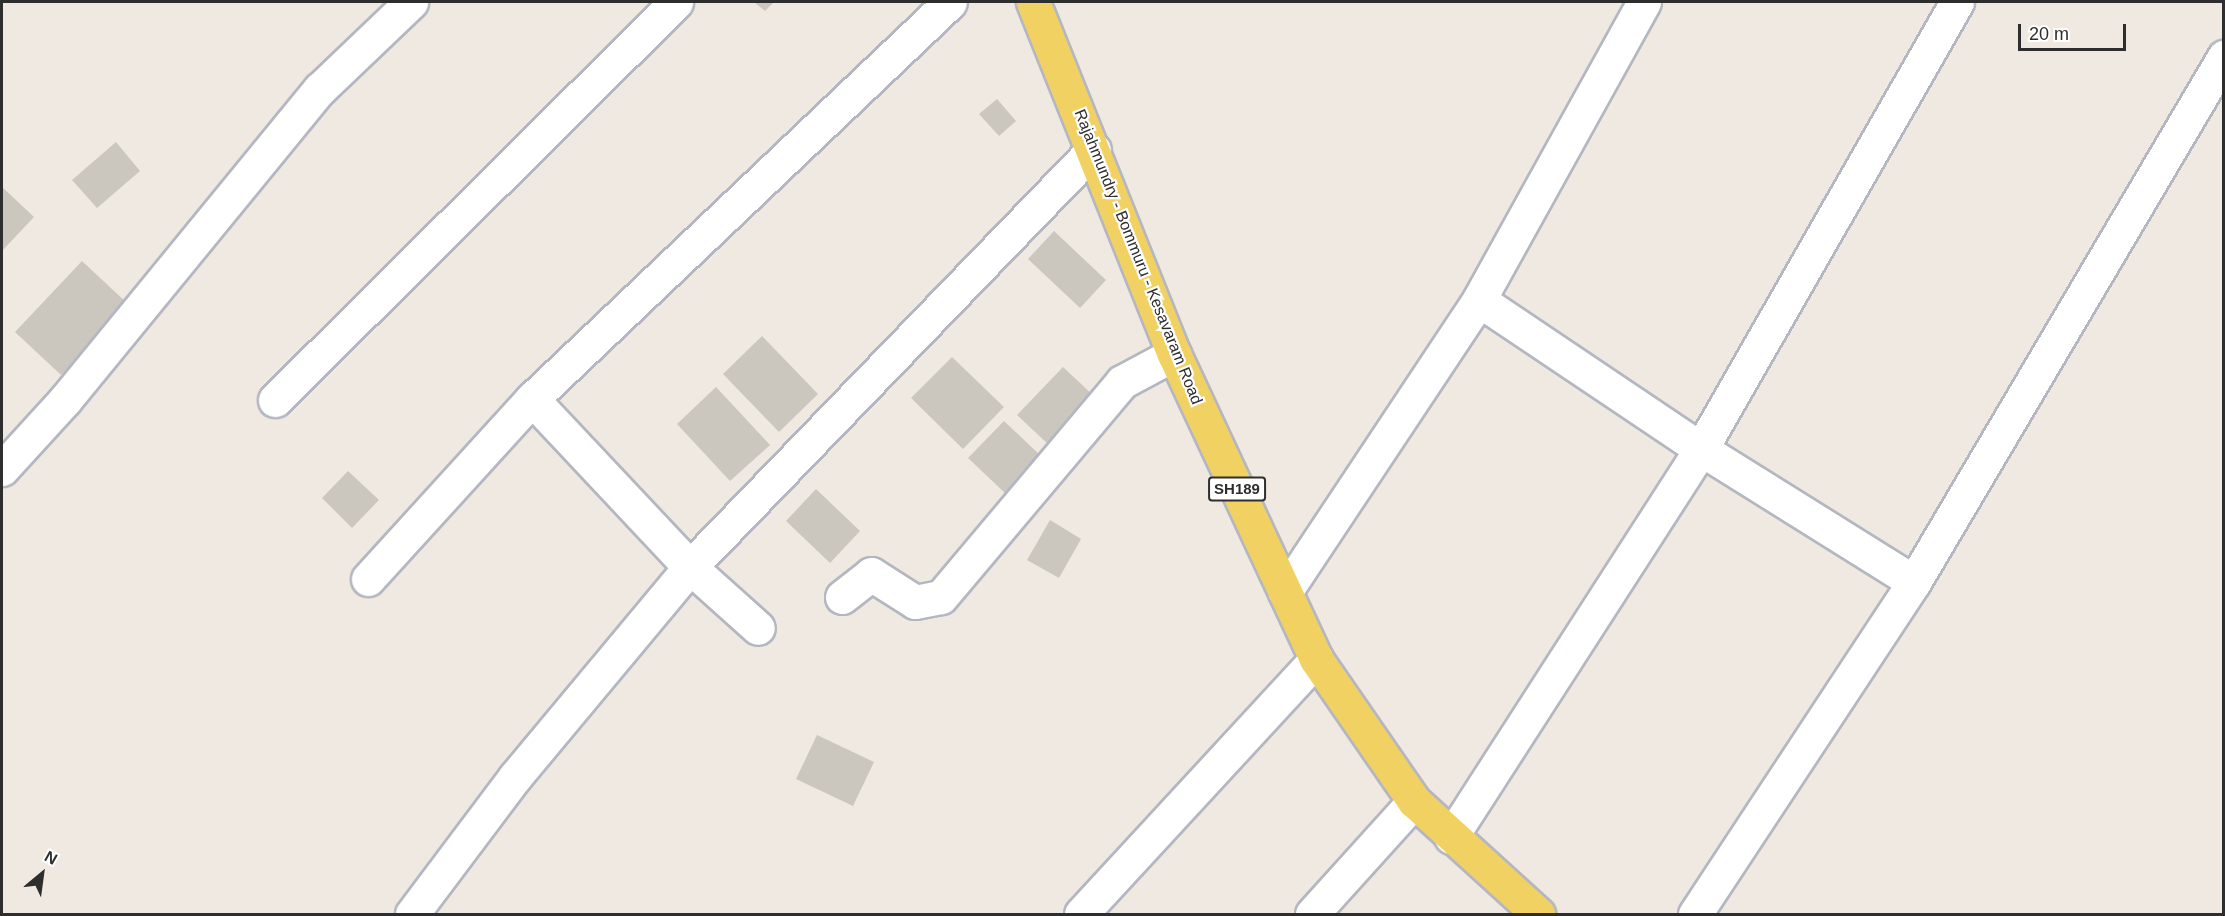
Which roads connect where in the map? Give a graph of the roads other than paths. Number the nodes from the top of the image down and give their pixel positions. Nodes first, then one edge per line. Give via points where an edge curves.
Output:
1 (411, 2) edge
2 (675, 2) edge
3 (950, 2) edge
4 (1033, 2) edge
5 (1644, 2) edge
6 (1957, 2) edge
7 (2223, 57) edge
8 (1094, 149) junction
9 (1479, 300) junction
10 (1174, 354) junction
11 (532, 399) junction
12 (275, 400) dead end
13 (1701, 449) junction
14 (2, 469) edge
15 (690, 567) junction
16 (368, 579) dead end
17 (1914, 582) junction
18 (1285, 592) junction
19 (842, 597) dead end
20 (758, 628) dead end
21 (1316, 659) junction
22 (1414, 801) junction
23 (1451, 837) junction
24 (412, 915) edge
25 (1081, 915) edge
26 (1312, 915) edge
27 (1538, 915) edge
28 (1695, 915) edge

1 - 14 street via 320,89 65,400
2 - 12 street
3 - 11 street
4 - 8 main road, Rajahmundry - Bommuru - Kesavaram Road / SH189
5 - 9 street
6 - 13 street
7 - 17 street
8 - 10 main road, Rajahmundry - Bommuru - Kesavaram Road / SH189
8 - 15 street
9 - 13 street
9 - 18 street
10 - 18 main road, Rajahmundry - Bommuru - Kesavaram Road / SH189
10 - 19 street via 1122,382 941,597 915,602 871,574
11 - 15 street
11 - 16 street
13 - 17 street
13 - 23 street
15 - 20 street
15 - 24 street via 515,777
17 - 28 street
18 - 21 main road, Rajahmundry - Bommuru - Kesavaram Road / SH189
21 - 22 main road, Rajahmundry - Bommuru - Kesavaram Road / SH189
21 - 25 street
22 - 23 main road, Rajahmundry - Bommuru - Kesavaram Road / SH189
22 - 26 street
23 - 27 main road, Rajahmundry - Bommuru - Kesavaram Road / SH189

